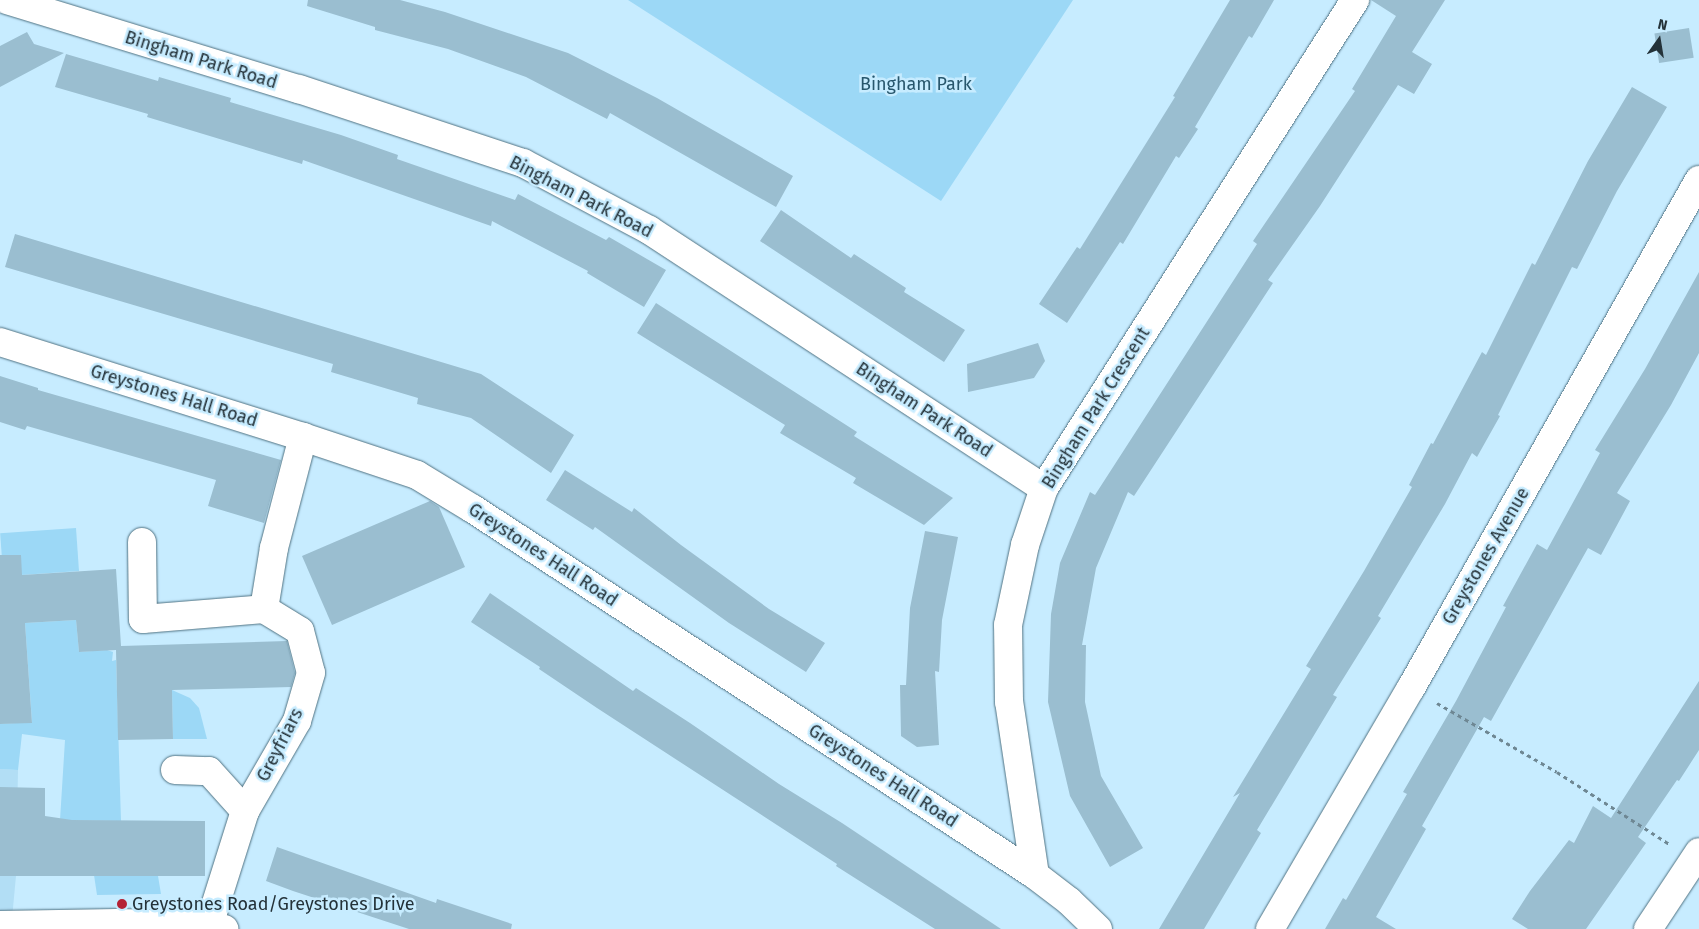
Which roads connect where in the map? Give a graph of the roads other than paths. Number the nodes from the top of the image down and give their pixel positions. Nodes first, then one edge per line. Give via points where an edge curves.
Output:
1 (7, 0) edge
2 (1354, 0) edge
3 (1699, 180) edge
4 (0, 342) edge
5 (303, 437) junction
6 (1044, 488) junction
7 (142, 542) dead end
8 (264, 609) junction
9 (175, 770) dead end
10 (245, 811) junction
11 (1696, 856) edge
12 (1035, 875) junction
13 (0, 924) edge
14 (217, 927) edge
15 (1098, 929) edge
16 (1270, 929) edge
17 (1648, 929) edge

1 - 6 street, Bingham Park Road via 298,89 523,163 649,230
2 - 6 street, Bingham Park Crescent
3 - 16 street, Greystones Avenue via 1411,688
4 - 5 street, Greystones Hall Road
5 - 8 street via 274,548
5 - 12 street, Greystones Hall Road via 417,475
6 - 12 street, Bingham Park Crescent via 1024,545 1008,624 1009,702
7 - 8 street via 143,619
8 - 10 street, Greyfriars via 300,631 311,672 297,721
9 - 10 street via 209,771
10 - 14 street, Greyfriars
11 - 17 street
12 - 15 street
13 - 14 street via 117,923

